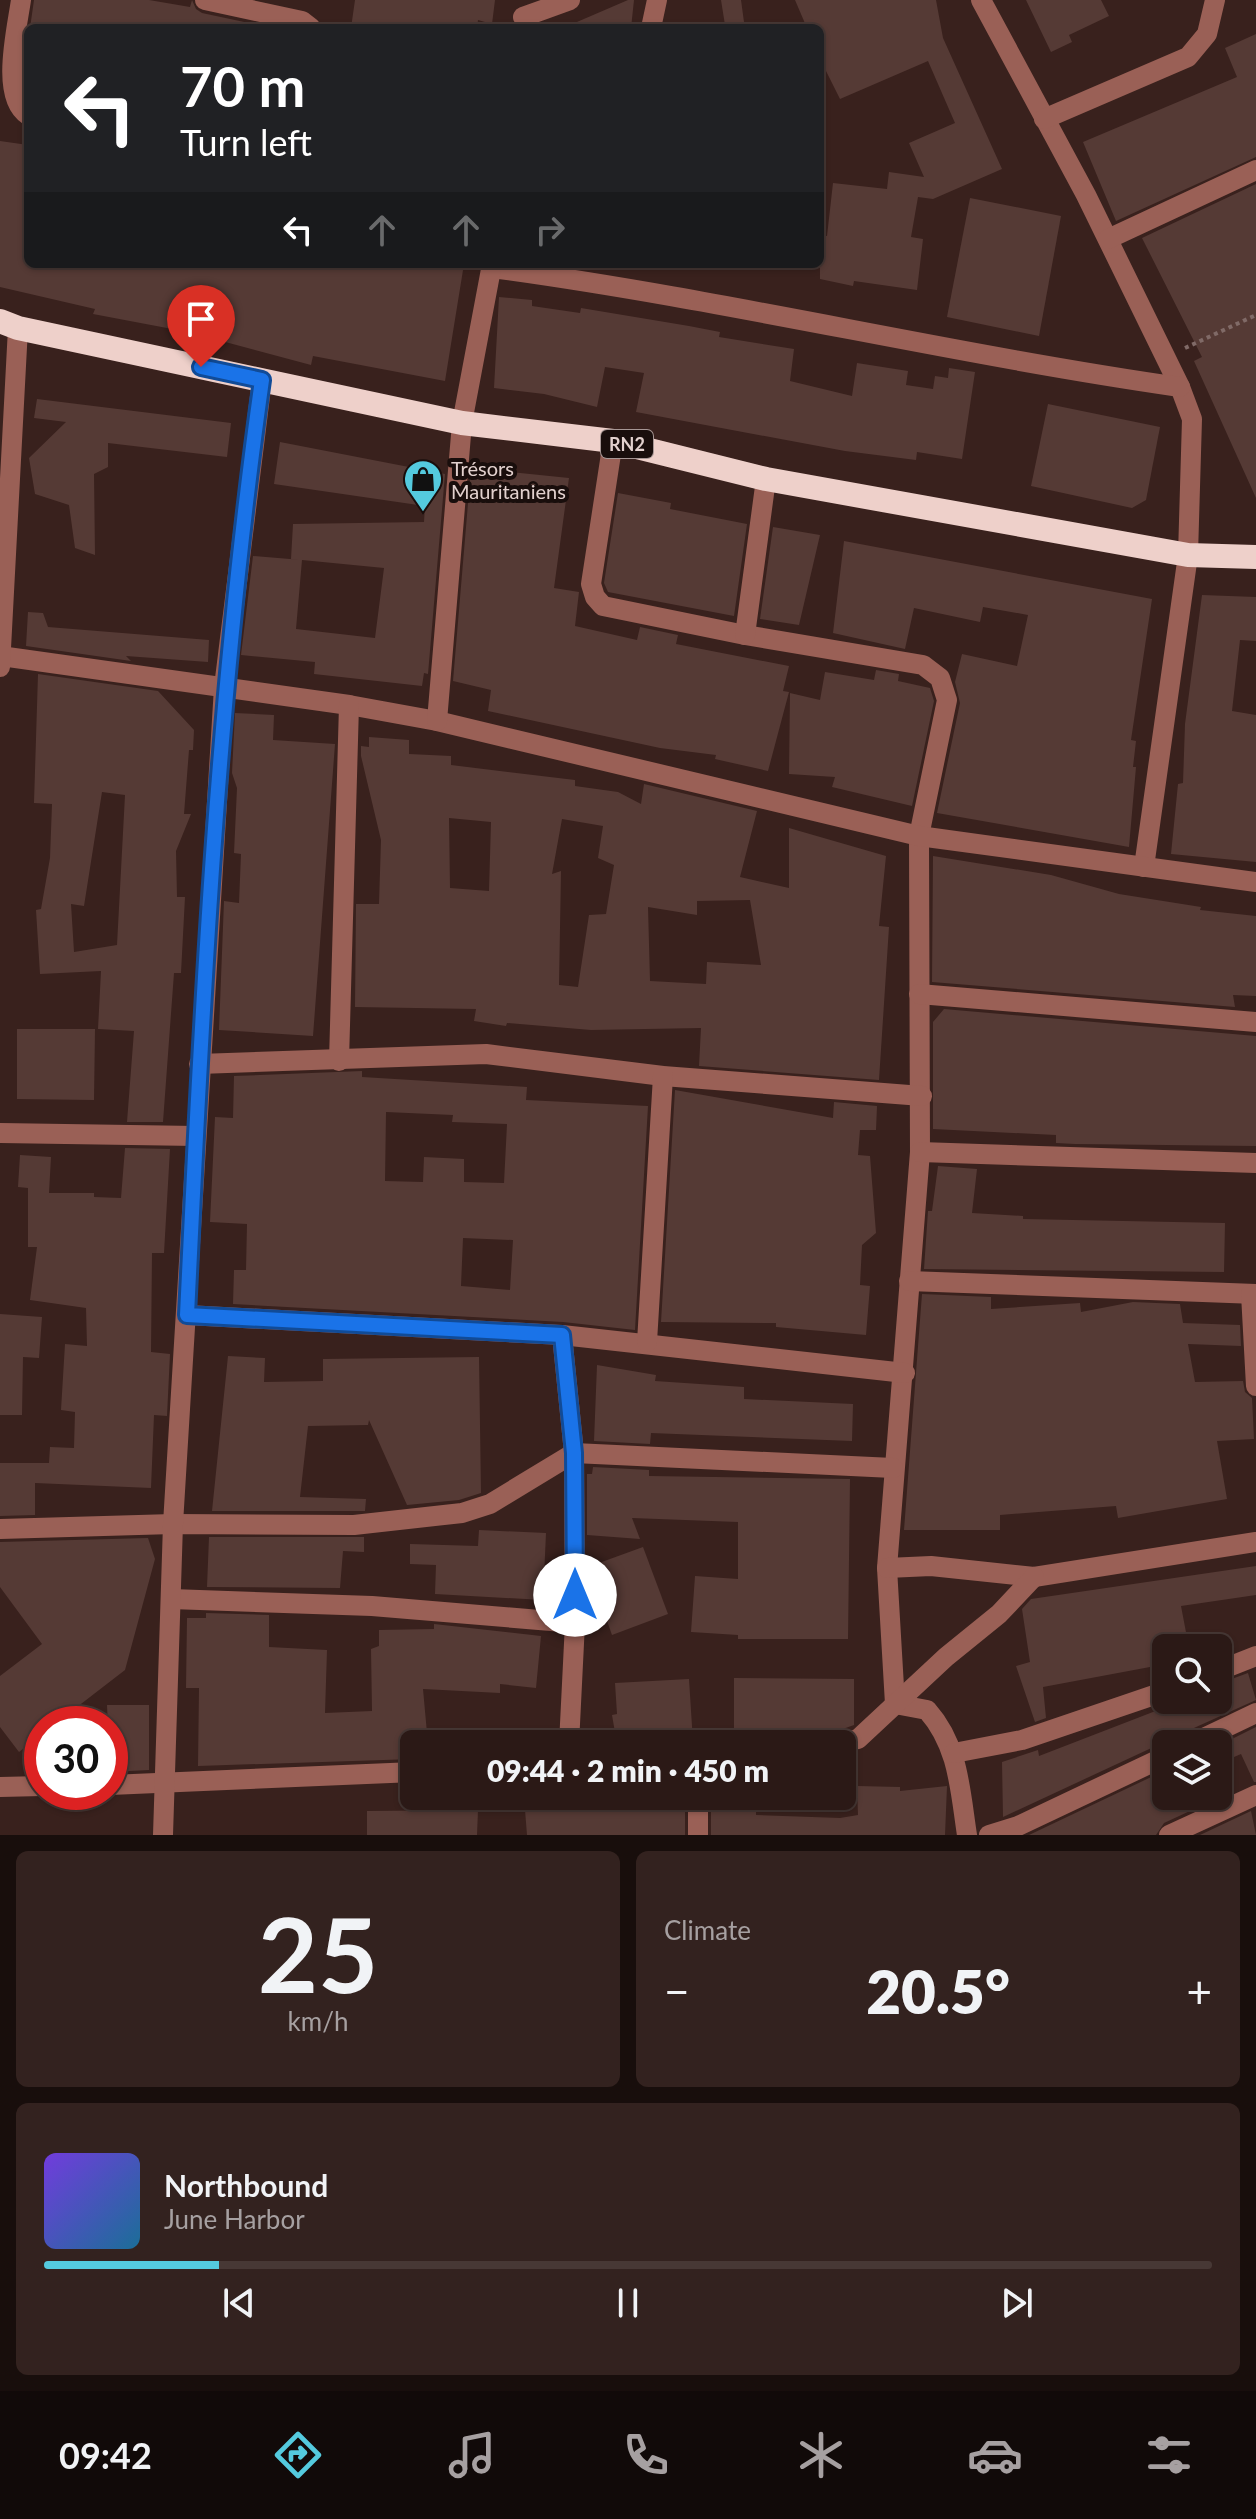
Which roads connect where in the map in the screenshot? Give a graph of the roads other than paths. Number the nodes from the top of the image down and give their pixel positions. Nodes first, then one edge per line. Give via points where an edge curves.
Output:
1 (21, 0) edge
2 (205, 0) edge
3 (570, 0) edge
4 (657, 0) edge
5 (981, 0) edge
6 (1215, 0) edge
7 (523, 15) edge
8 (306, 24) edge
9 (652, 24) edge
10 (24, 113) edge
11 (1044, 119) junction
12 (1256, 170) edge
13 (1108, 239) junction
14 (492, 268) edge
15 (525, 268) edge
16 (606, 273) edge
17 (9, 324) edge
18 (262, 380) junction
19 (1180, 387) junction
20 (462, 423) junction
21 (613, 441) junction
22 (766, 479) junction
23 (1188, 555) junction
24 (1256, 557) edge
25 (745, 635) junction
26 (0, 656) edge
27 (0, 668) edge
28 (224, 687) junction
29 (349, 705) junction
30 (437, 721) junction
31 (919, 836) junction
32 (1144, 867) junction
33 (1256, 882) edge
34 (919, 994) junction
35 (1256, 1022) edge
36 (339, 1061) junction
37 (199, 1064) junction
38 (663, 1076) junction
39 (922, 1096) junction
40 (0, 1133) edge
41 (196, 1136) junction
42 (920, 1152) junction
43 (1256, 1163) edge
44 (909, 1281) junction
45 (1254, 1294) edge
46 (187, 1315) junction
47 (562, 1335) junction
48 (647, 1342) junction
49 (905, 1373) junction
50 (1256, 1386) edge
51 (574, 1453) junction
52 (893, 1468) junction
53 (173, 1524) junction
54 (0, 1529) edge
55 (1256, 1542) edge
56 (887, 1568) junction
57 (1034, 1577) junction
58 (171, 1599) junction
59 (575, 1623) junction
60 (1256, 1656) edge
61 (1232, 1665) edge
62 (1152, 1696) edge
63 (895, 1704) junction
64 (1256, 1713) edge
65 (570, 1730) edge
66 (1220, 1730) edge
67 (856, 1739) edge
68 (954, 1753) junction
69 (1152, 1763) edge
70 (400, 1773) edge
71 (128, 1785) edge
72 (164, 1785) junction
73 (24, 1786) edge
74 (0, 1787) edge
75 (1256, 1795) edge
76 (698, 1810) edge
77 (163, 1835) edge
78 (698, 1835) edge
79 (967, 1835) edge
80 (989, 1835) edge
81 (1169, 1835) edge

1 - 10 street via 11,83
2 - 8 street
3 - 7 street
4 - 9 street
5 - 11 street
6 - 11 street via 1207,34 1188,57
11 - 13 street
12 - 13 street
13 - 19 street
14 - 20 street
15 - 16 street
16 - 19 street via 1035,366
17 - 18 highway, RN2
17 - 26 street
18 - 20 highway, RN2
18 - 28 street
19 - 23 street via 1192,419
20 - 21 highway, RN2
20 - 30 street
21 - 22 highway, RN2
21 - 25 street via 591,584 595,597 620,612
22 - 23 highway, RN2
22 - 25 street
23 - 24 highway, RN2
23 - 32 street
25 - 31 street via 923,665 940,678 947,700
26 - 27 street
26 - 28 street
28 - 29 street
28 - 37 street
29 - 30 street
29 - 36 street
30 - 31 street
31 - 32 street
31 - 34 street
32 - 33 street
34 - 35 street
34 - 39 street
36 - 37 street
36 - 38 street via 486,1054
37 - 41 street
38 - 39 street
38 - 48 street
39 - 42 street
40 - 41 street
41 - 46 street
42 - 43 street
42 - 44 street
44 - 45 street
44 - 49 street
45 - 50 street
46 - 47 street
46 - 53 street
47 - 48 street
47 - 51 street
48 - 49 street
49 - 52 street
51 - 52 street
51 - 53 street via 490,1504 462,1513 354,1525
51 - 59 street
52 - 56 street
53 - 54 street
53 - 58 street
55 - 57 street
56 - 57 street via 931,1566
56 - 63 street
57 - 63 street
58 - 59 street via 372,1606
58 - 72 street
59 - 65 street
60 - 61 street
62 - 68 street via 1022,1740
63 - 67 street
63 - 68 street via 927,1710
64 - 66 street
68 - 79 street
69 - 80 street
70 - 72 street
71 - 72 street
72 - 77 street
73 - 74 street
75 - 81 street
76 - 78 street

